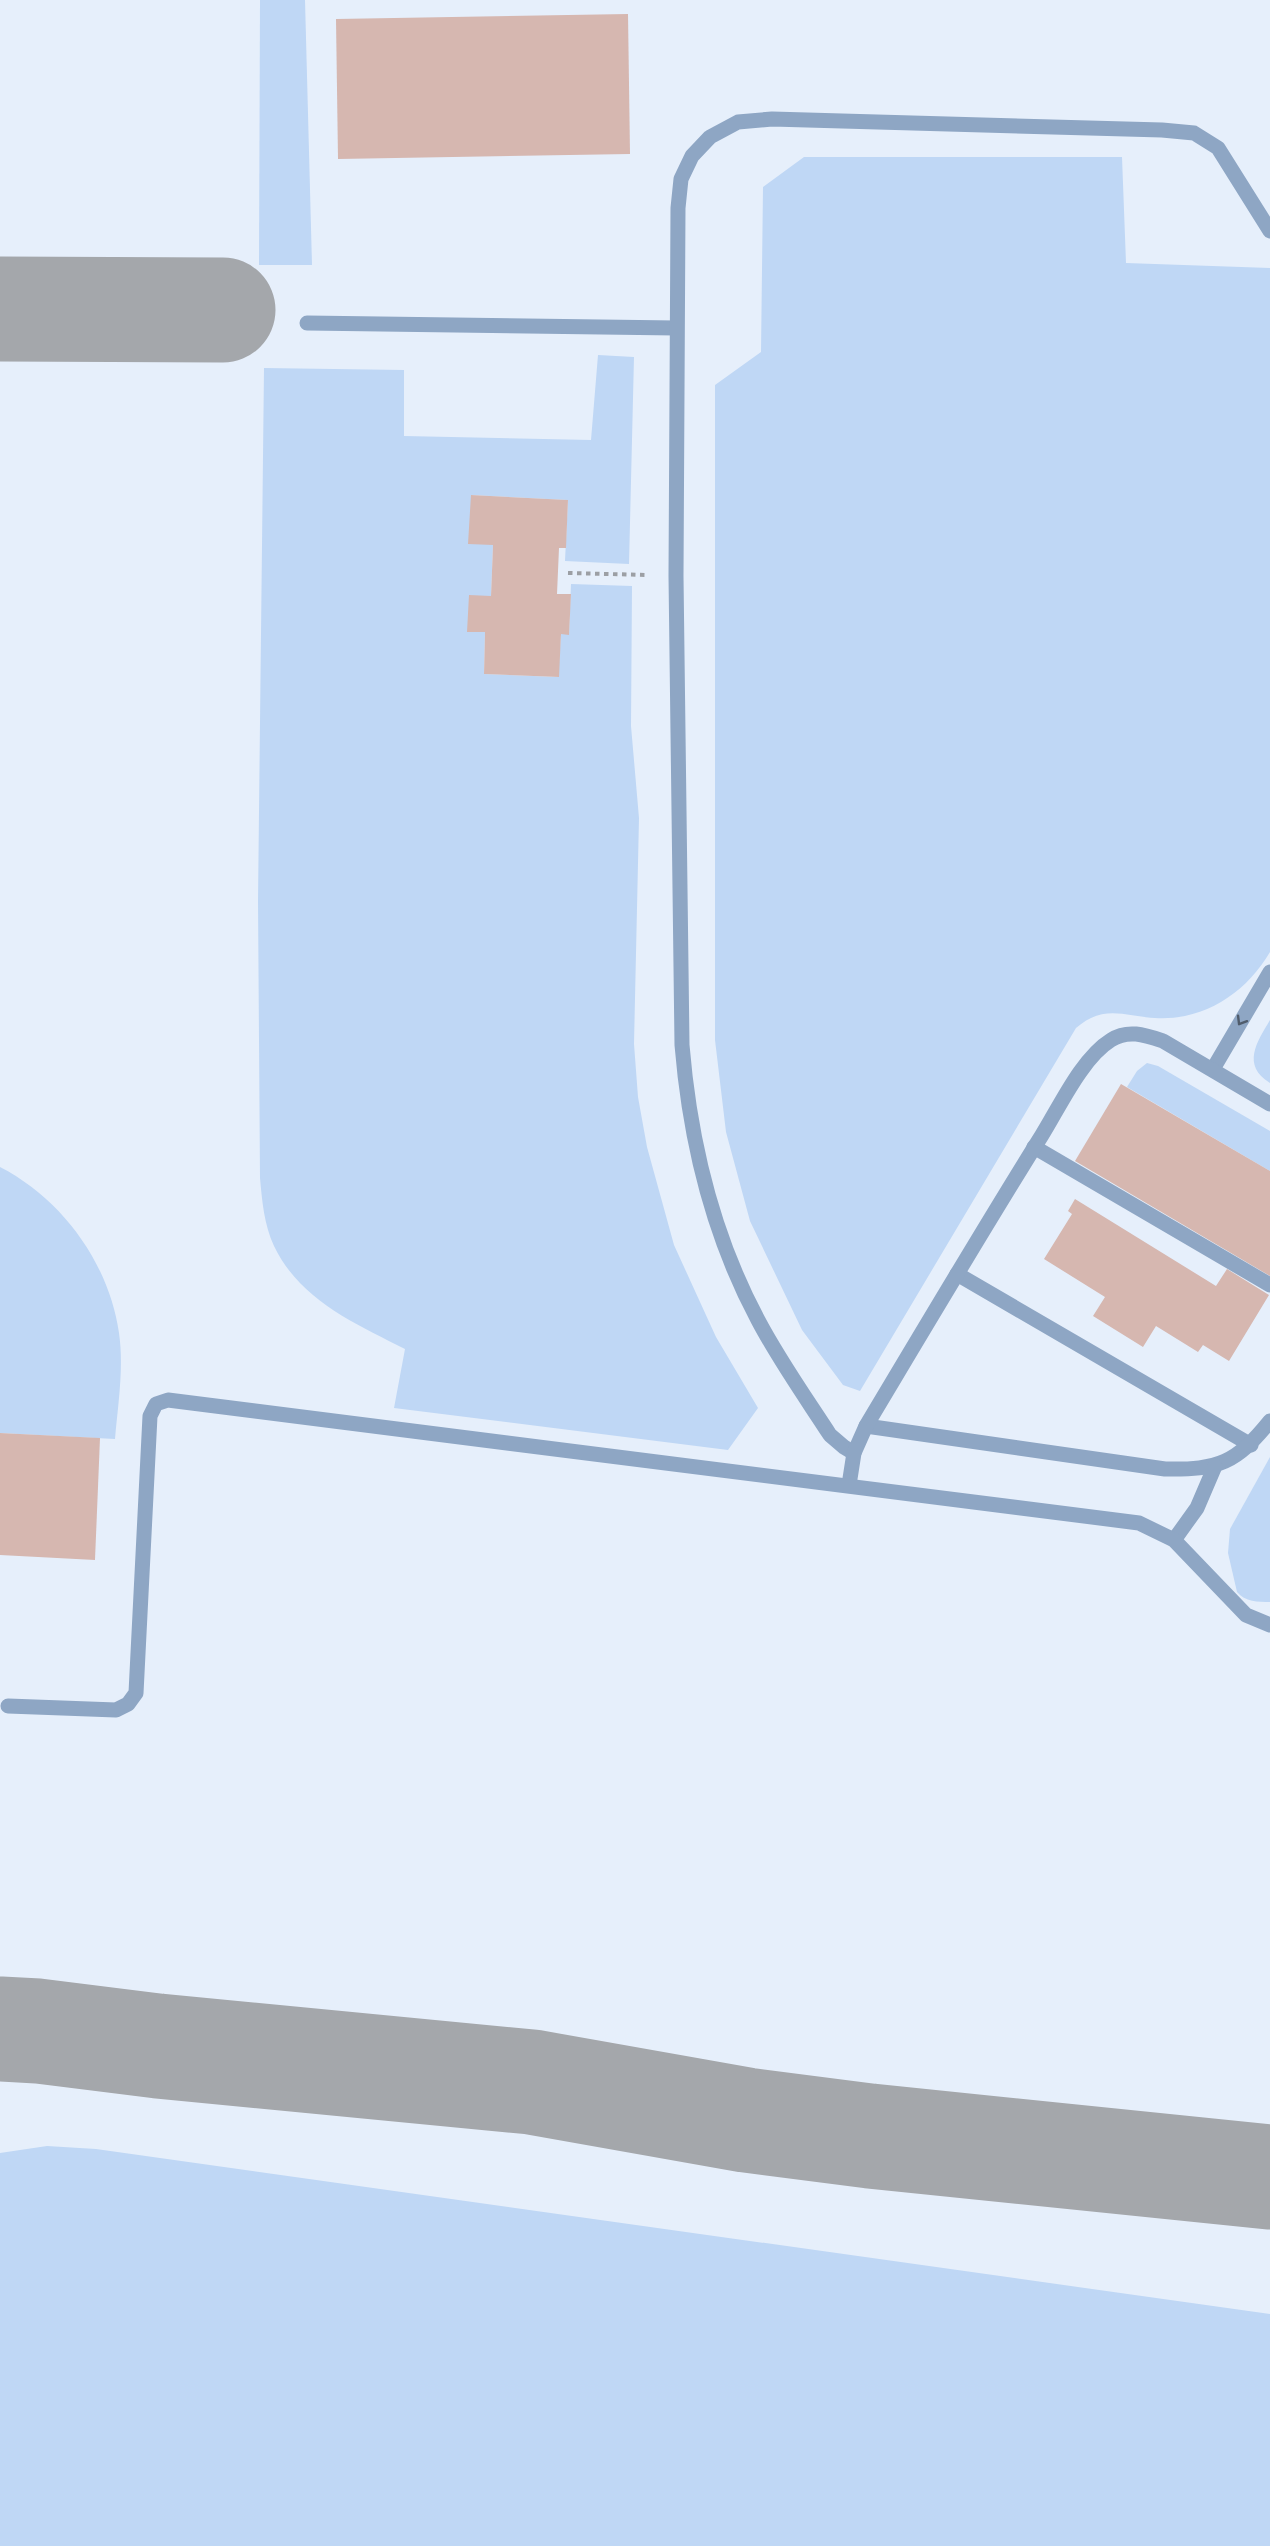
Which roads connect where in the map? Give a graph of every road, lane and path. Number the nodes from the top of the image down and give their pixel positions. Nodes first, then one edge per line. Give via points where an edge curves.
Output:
1 (1270, 231) edge
2 (307, 323) dead end
3 (676, 328) junction
4 (568, 573) dead end
5 (676, 576) junction
6 (1270, 972) edge
7 (1213, 1069) junction
8 (1270, 1104) edge
9 (1034, 1147) junction
10 (957, 1274) junction
11 (1270, 1285) edge
12 (1270, 1420) edge
13 (866, 1426) junction
14 (1251, 1444) junction
15 (855, 1453) junction
16 (1215, 1466) junction
17 (849, 1485) junction
18 (1174, 1540) junction
19 (1270, 1625) edge
20 (8, 1706) dead end

1 - 3 lane via 1218,148 1194,133 772,118 738,122 710,137 692,156 681,179
2 - 3 lane
3 - 5 lane
4 - 5 path
5 - 15 lane via 682,1046 694,1141 720,1233 758,1321 831,1436
6 -> 7 lane
7 - 8 lane
7 - 9 lane via 1146,1035 1128,1033 1112,1039 1084,1068
9 - 10 lane
9 - 11 lane
10 - 13 lane
10 - 14 lane
12 - 14 lane
13 - 15 lane
13 - 16 lane via 1165,1469
14 - 16 lane
15 - 17 lane
16 - 18 lane via 1197,1508
17 - 18 lane via 1119,1519 1139,1523
17 - 20 lane via 162,1401 151,1409 150,1416 136,1694 116,1710
18 - 19 lane via 1246,1615

